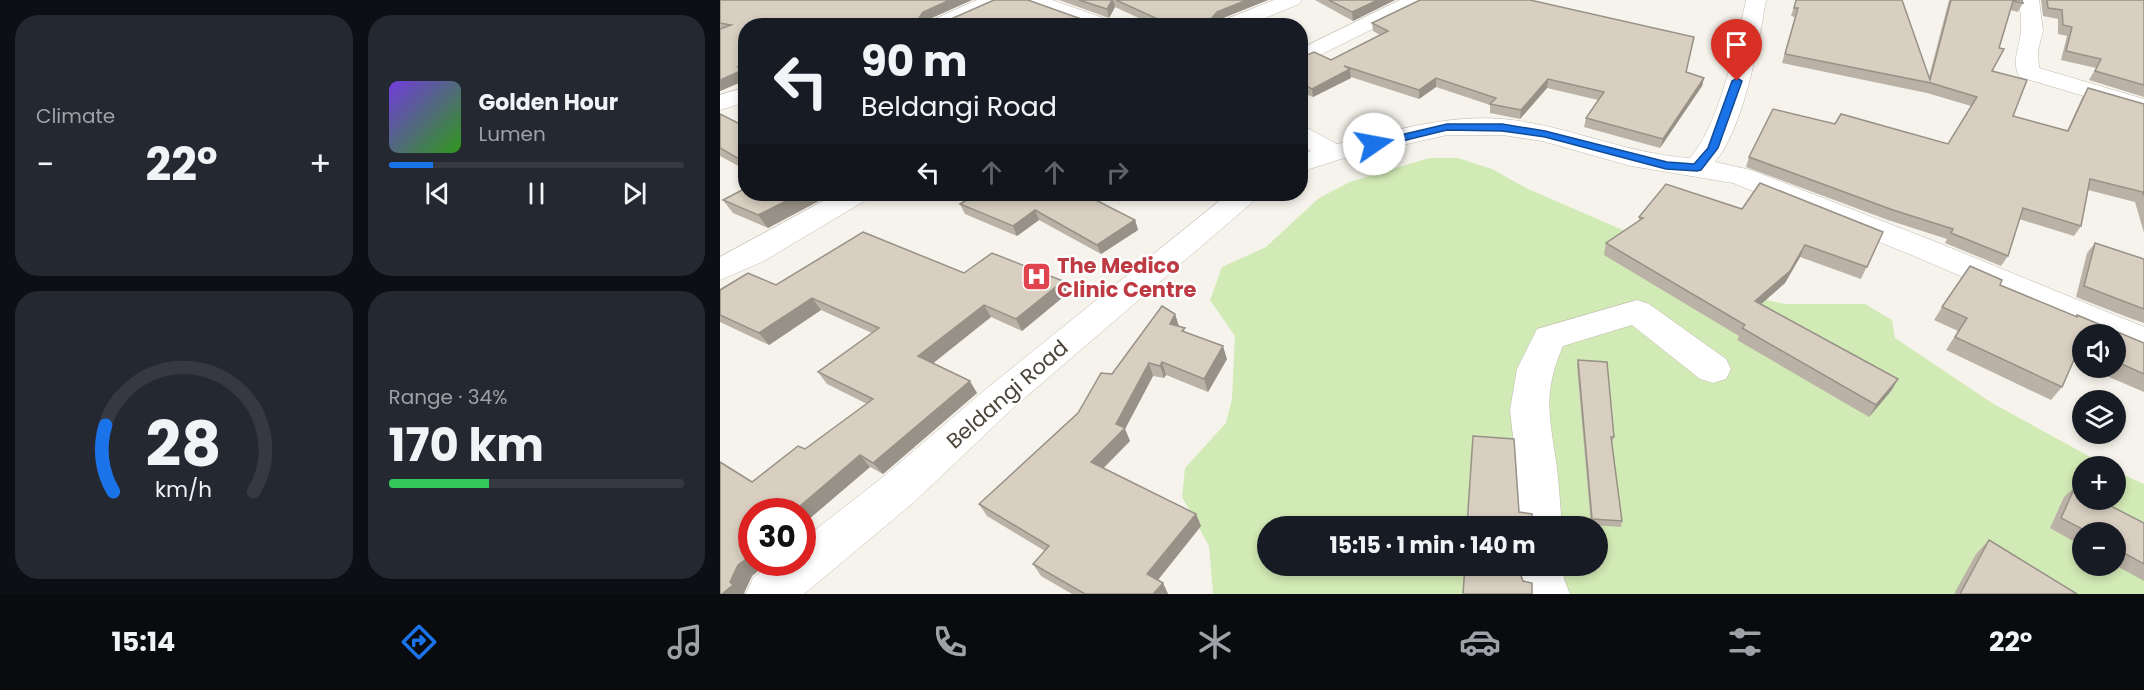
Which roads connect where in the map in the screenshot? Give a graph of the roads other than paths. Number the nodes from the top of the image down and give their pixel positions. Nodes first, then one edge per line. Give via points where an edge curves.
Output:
1 (993, 0) edge
2 (1033, 0) edge
3 (1292, 0) edge
4 (1416, 0) edge
5 (1756, 0) edge
6 (2029, 0) edge
7 (953, 18) edge
8 (1085, 18) edge
9 (1246, 18) edge
10 (1308, 54) edge
11 (738, 97) edge
12 (720, 103) edge
13 (2144, 107) edge
14 (1308, 139) edge
15 (1333, 153) junction
16 (1308, 161) edge
17 (1697, 168) junction
18 (844, 201) edge
19 (1237, 201) edge
20 (720, 270) edge
21 (2144, 341) edge
22 (1713, 369) dead end
23 (1539, 516) edge
24 (1541, 576) edge
25 (769, 594) edge
26 (1546, 594) edge

1 - 7 street
2 - 8 street
3 - 9 street
4 - 10 street
5 - 17 street via 1743,63 1725,116 1713,148
6 - 13 street via 2032,32 2027,50 2028,72
11 - 12 street
14 - 15 street
15 - 16 street
15 - 17 street via 1447,127 1502,128 1545,134 1666,165
17 - 21 street via 1741,176
18 - 20 street
19 - 25 street, Beldangi Road via 999,399 898,490
22 - 23 street via 1637,312 1549,338 1535,369 1529,410
24 - 26 street

